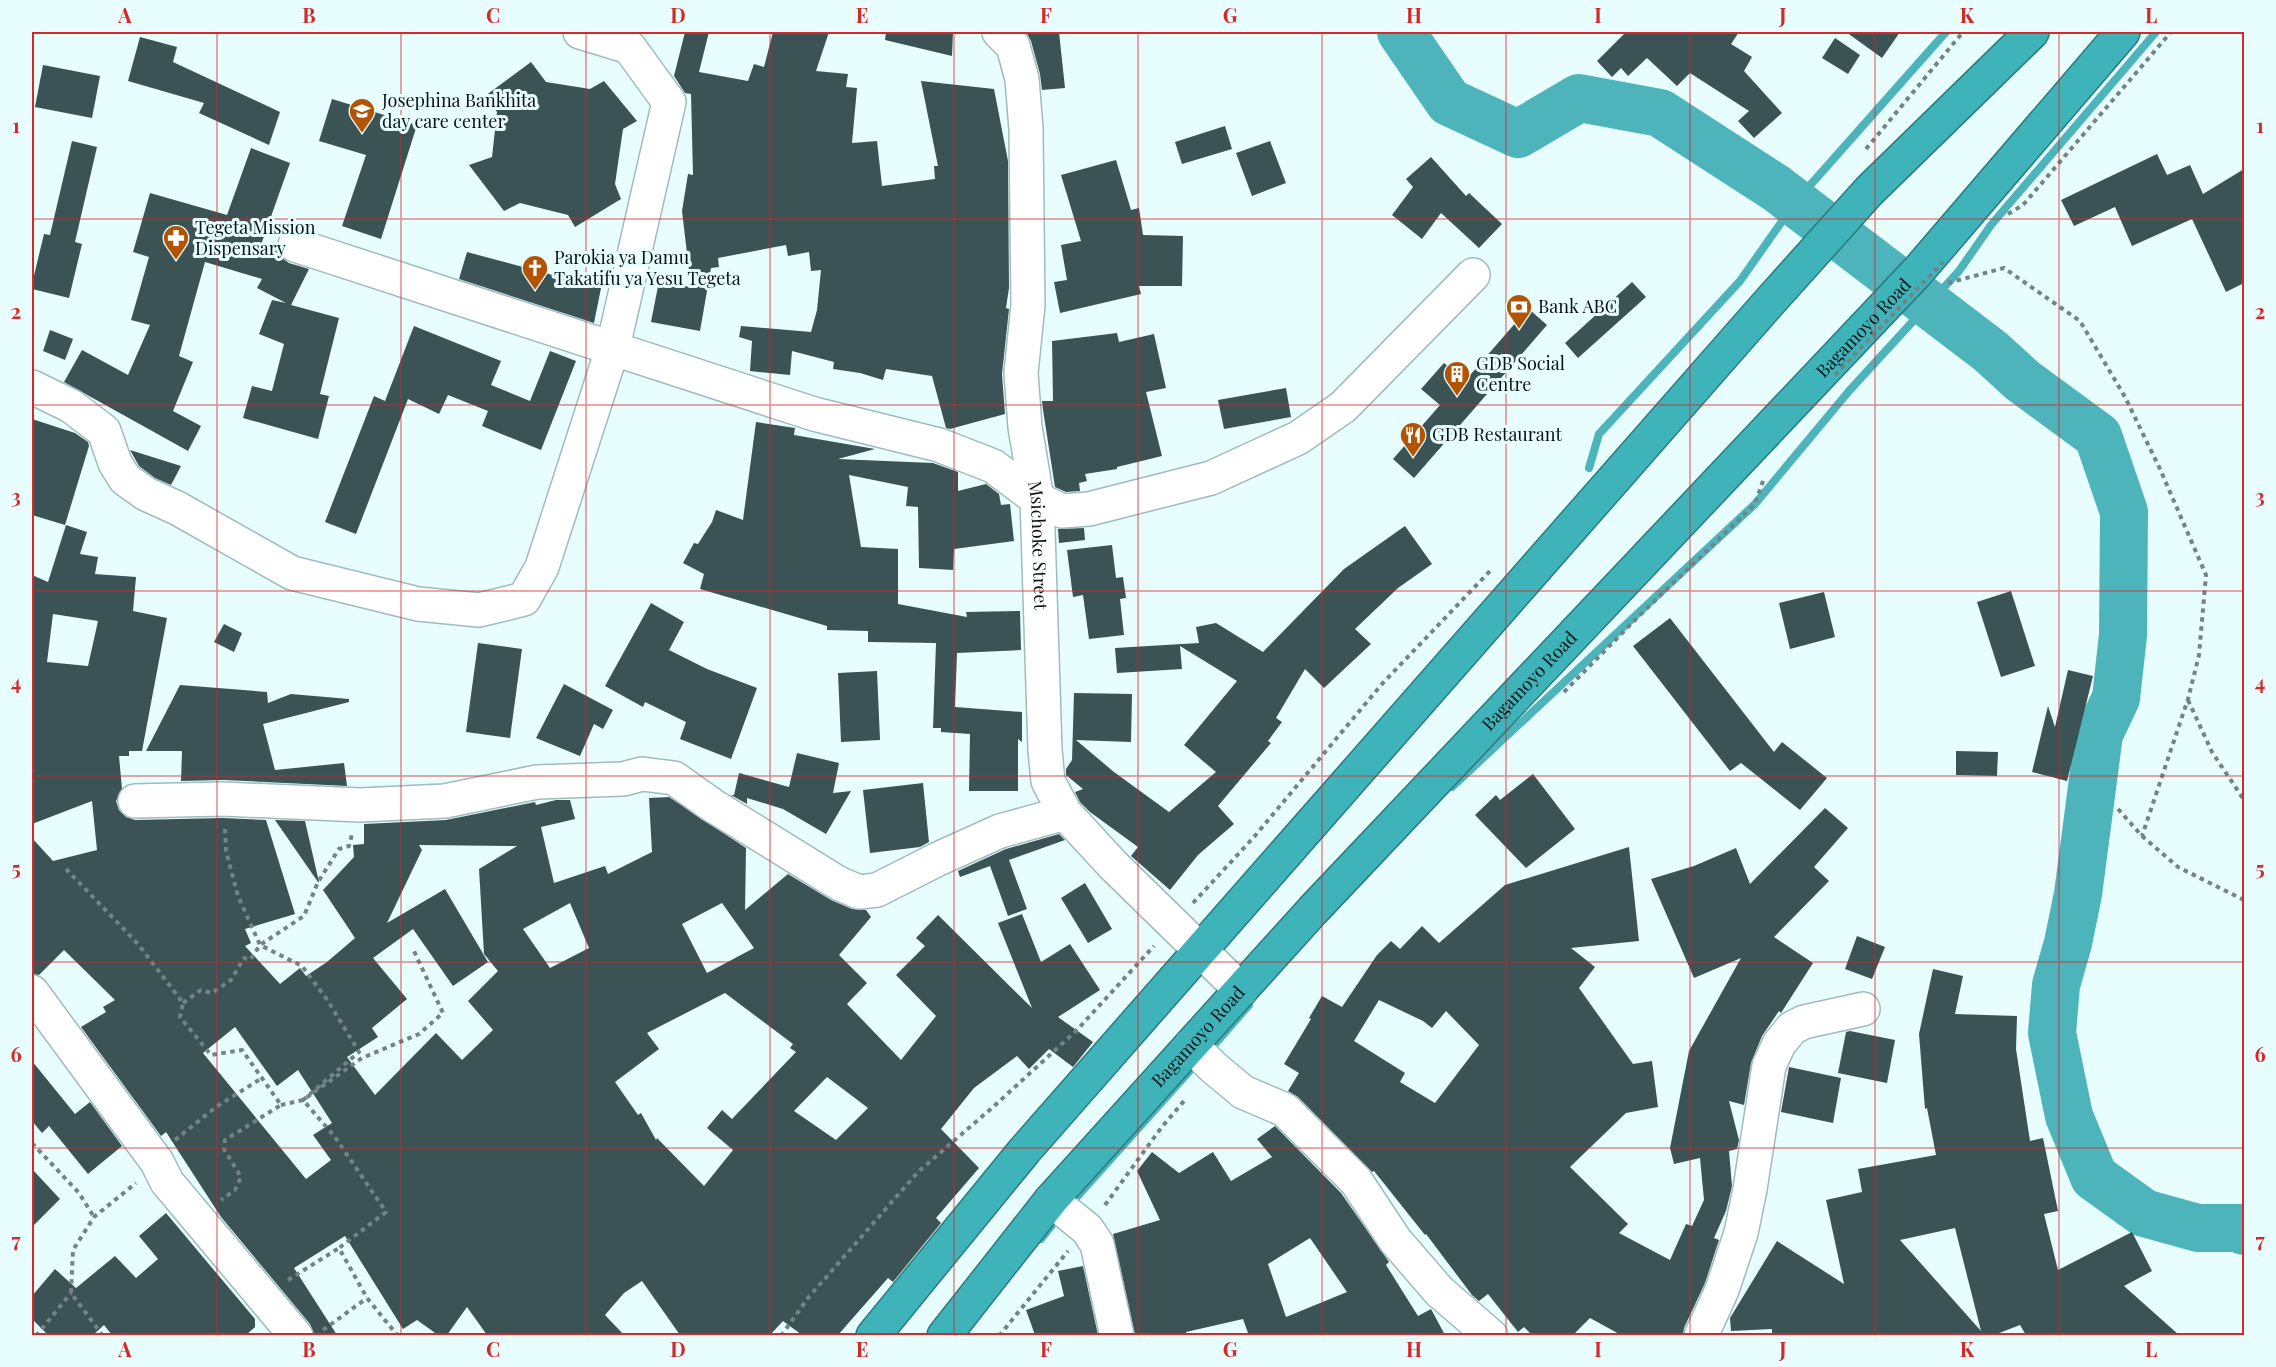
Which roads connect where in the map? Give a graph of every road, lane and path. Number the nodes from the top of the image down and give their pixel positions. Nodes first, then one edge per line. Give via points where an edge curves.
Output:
1 (580, 32) edge
2 (999, 32) edge
3 (2032, 32) edge
4 (2123, 32) edge
5 (295, 245) dead end
6 (1937, 260) junction
7 (1473, 274) dead end
8 (1945, 284) dead end
9 (613, 347) junction
10 (1830, 375) junction
11 (32, 387) edge
12 (1766, 473) dead end
13 (1037, 499) junction
14 (1498, 563) dead end
15 (1563, 693) dead end
16 (2188, 699) junction
17 (224, 799) junction
18 (2244, 800) edge
19 (135, 801) dead end
20 (360, 805) junction
21 (2118, 809) dead end
22 (1065, 813) junction
23 (2142, 836) junction
24 (66, 869) dead end
25 (2244, 900) edge
26 (1173, 925) junction
27 (260, 945) junction
28 (413, 949) dead end
29 (1199, 951) junction
30 (1240, 990) junction
31 (32, 993) edge
32 (183, 1003) junction
33 (1863, 1009) dead end
34 (1202, 1056) junction
35 (303, 1100) junction
36 (281, 1105) junction
37 (32, 1143) edge
38 (1051, 1200) junction
39 (94, 1217) dead end
40 (196, 1217) junction
41 (1087, 1229) junction
42 (339, 1248) junction
43 (71, 1293) dead end
44 (262, 1297) junction
45 (367, 1298) junction
46 (36, 1335) edge
47 (296, 1335) edge
48 (315, 1335) edge
49 (398, 1335) edge
50 (781, 1335) edge
51 (873, 1335) edge
52 (944, 1335) edge
53 (999, 1335) edge
54 (1117, 1335) edge
55 (1491, 1335) edge
56 (1701, 1335) edge

1 - 9 street via 629,47 669,102
2 - 13 street, Msichoke Street via 1013,46 1022,79 1028,305 1021,374
3 - 29 highway via 1869,191
4 - 6 highway, Bagamoyo Road
5 - 9 street
6 - 10 highway, Bagamoyo Road
6 - 10 path, bridge
7 - 13 street via 1343,407 1298,438 1212,478 1089,509 1062,511
8 - 16 path via 2004,268 2080,321 2125,397 2206,575 2199,655
9 - 11 street via 542,567 524,599 479,610 418,604 292,573 146,494 125,478 115,463 104,431 71,406
9 - 13 street via 814,414 939,445 993,466
10 - 30 highway, Bagamoyo Road via 1313,909
12 - 15 path via 1755,504
13 - 22 street, Msichoke Street via 1045,750 1048,781
14 - 26 path via 1382,684 1254,837
16 - 18 path via 2212,752
16 - 23 path
17 - 19 street
17 - 20 street
17 - 27 path via 226,851 238,896
20 - 22 street via 445,801 537,782 623,779 642,774 674,778 818,871 859,892 877,890 1000,831
20 - 27 path via 349,846 339,849 333,857 304,916
21 - 23 path
22 - 26 street, Msichoke Street
23 - 25 path via 2178,867
24 - 32 path via 138,944
26 - 29 street, Msichoke Street
26 - 50 path via 1076,1030 918,1172 808,1298
27 - 32 path via 250,960 244,958 231,980 212,993 201,990
27 - 35 path via 302,966 359,1052
28 - 35 path via 443,1013 419,1034 362,1058
29 - 30 street, Msichoke Street
29 - 51 highway via 1025,1150
30 - 34 highway, Bagamoyo Road
31 - 40 street via 157,1162 166,1182
32 - 36 path via 180,1017 212,1055 242,1050
33 - 56 street via 1804,1022 1792,1028 1779,1044 1769,1066 1741,1233 1722,1290
34 - 38 highway, Bagamoyo Road
34 - 41 path via 1161,1128
34 - 55 street via 1243,1092 1285,1110 1356,1181 1395,1240 1439,1291
35 - 36 path
35 - 42 path via 335,1137 386,1212
36 - 40 path via 225,1140 224,1149 241,1177 235,1190
37 - 39 path via 79,1193
38 - 41 street
38 - 52 highway, Bagamoyo Road
40 - 44 street
41 - 53 path
41 - 54 street via 1097,1244
42 - 44 path
42 - 45 path
43 - 46 path
44 - 47 street
45 - 48 path
45 - 49 path

